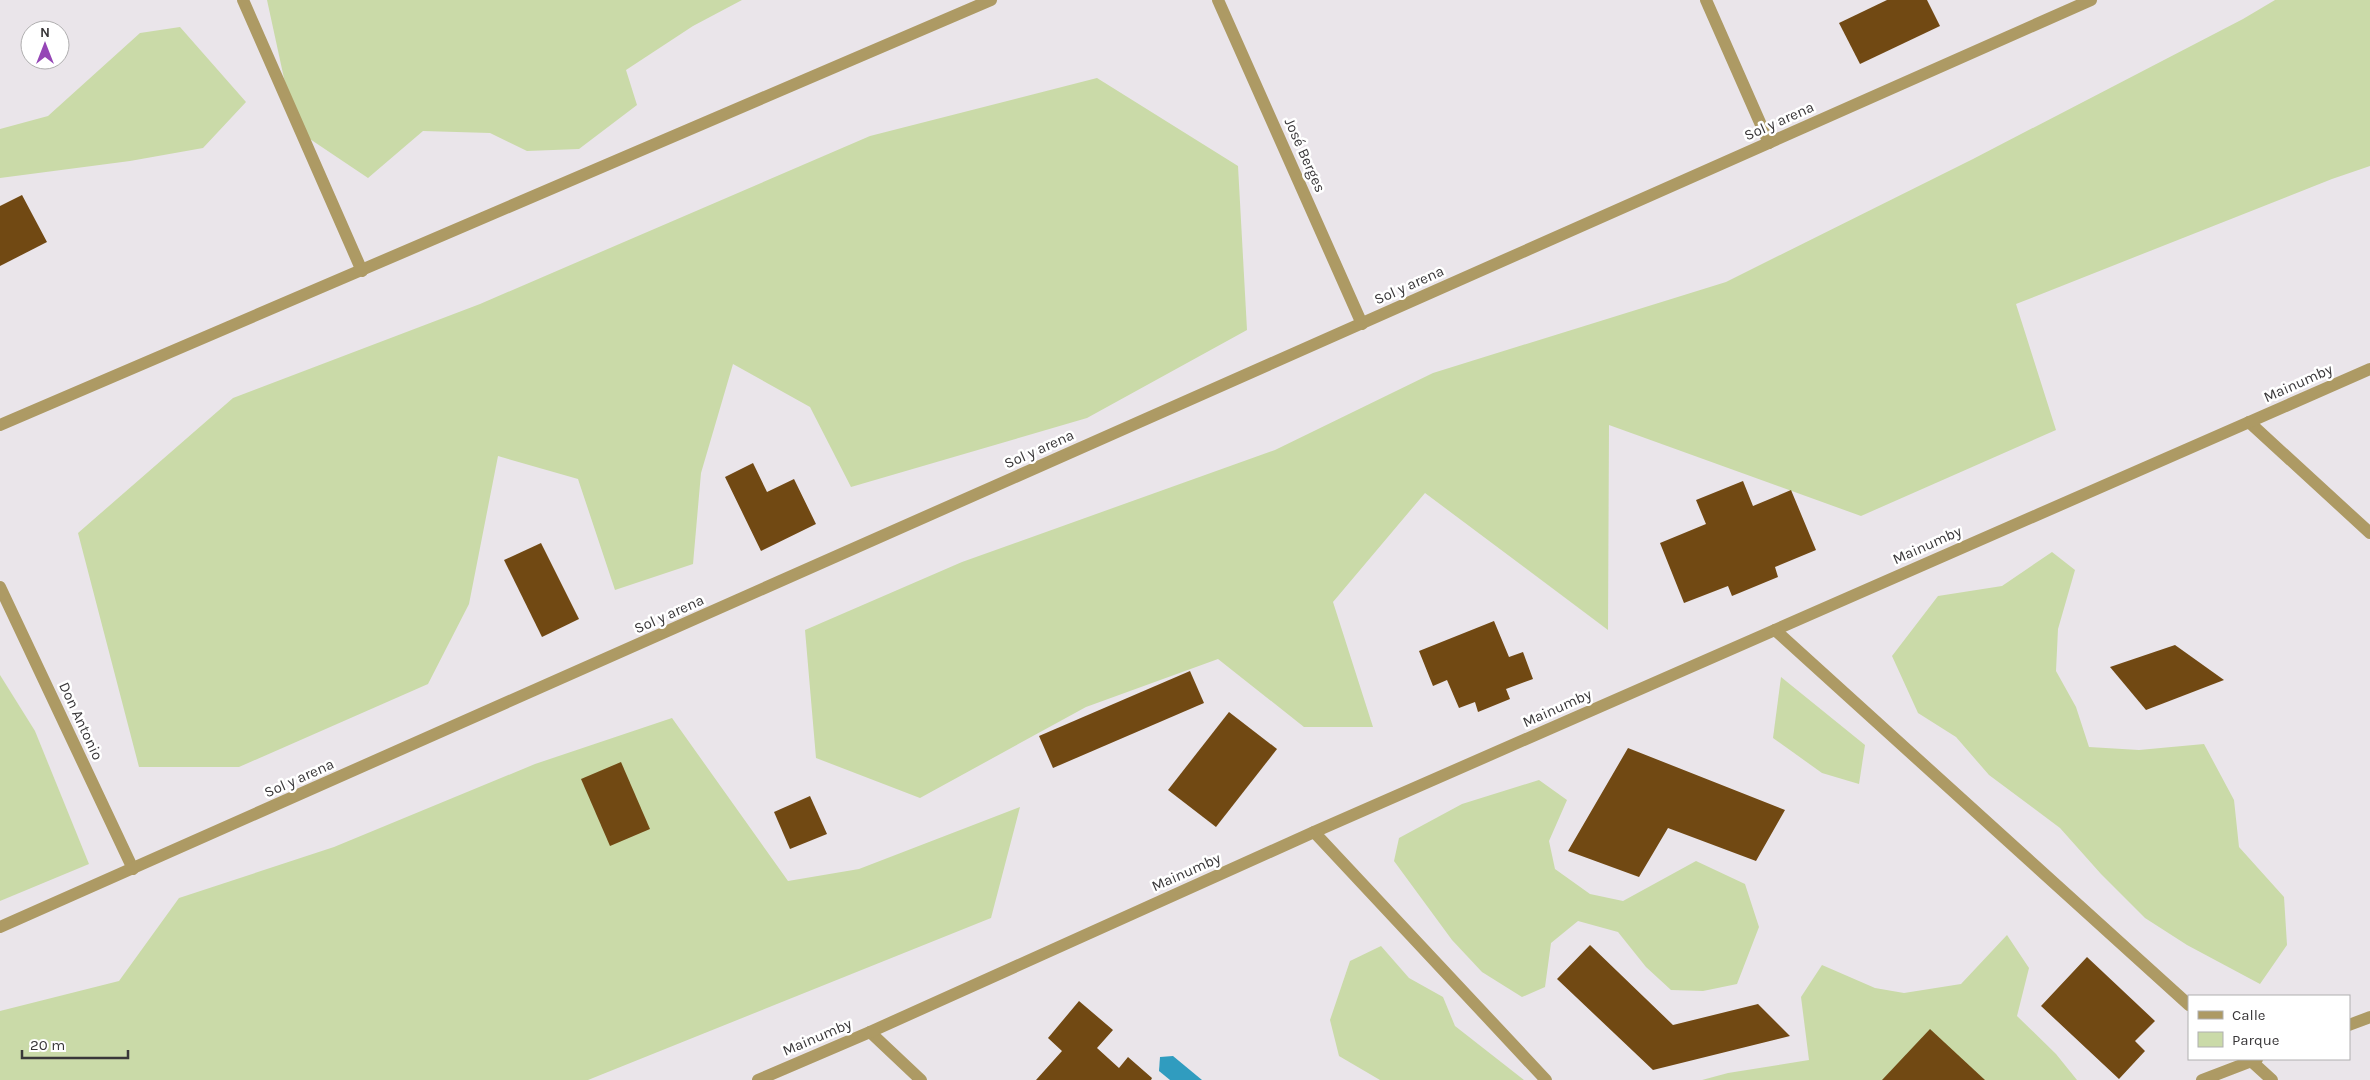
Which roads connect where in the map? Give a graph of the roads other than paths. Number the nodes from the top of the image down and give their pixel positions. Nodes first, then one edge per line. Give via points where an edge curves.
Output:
1 (243, 0) edge
2 (991, 0) edge
3 (1218, 0) edge
4 (1706, 0) edge
5 (2091, 0) edge
6 (1769, 143) junction
7 (362, 271) junction
8 (1362, 324) junction
9 (2370, 369) edge
10 (2249, 422) junction
11 (0, 425) edge
12 (2370, 533) edge
13 (0, 587) edge
14 (1775, 630) junction
15 (1314, 832) junction
16 (132, 870) junction
17 (0, 927) edge
18 (2188, 1003) edge
19 (2370, 1017) edge
20 (2350, 1025) edge
21 (870, 1032) junction
22 (2250, 1060) edge
23 (2253, 1060) edge
24 (758, 1080) edge
25 (921, 1080) edge
26 (1546, 1080) edge
27 (2202, 1080) edge
28 (2272, 1080) edge

1 - 7 street
2 - 7 street
3 - 8 street, José Berges
4 - 6 street
5 - 6 street, Sol y arena
6 - 8 street, Sol y arena
7 - 11 street
8 - 16 street, Sol y arena
9 - 10 street, Mainumby
10 - 12 street
10 - 14 street, Mainumby
13 - 16 street, Don Antonio
14 - 15 street, Mainumby
14 - 18 street
15 - 21 street, Mainumby
15 - 26 street
16 - 17 street, Sol y arena
19 - 20 street
21 - 24 street, Mainumby
21 - 25 street
22 - 27 street
23 - 28 street

